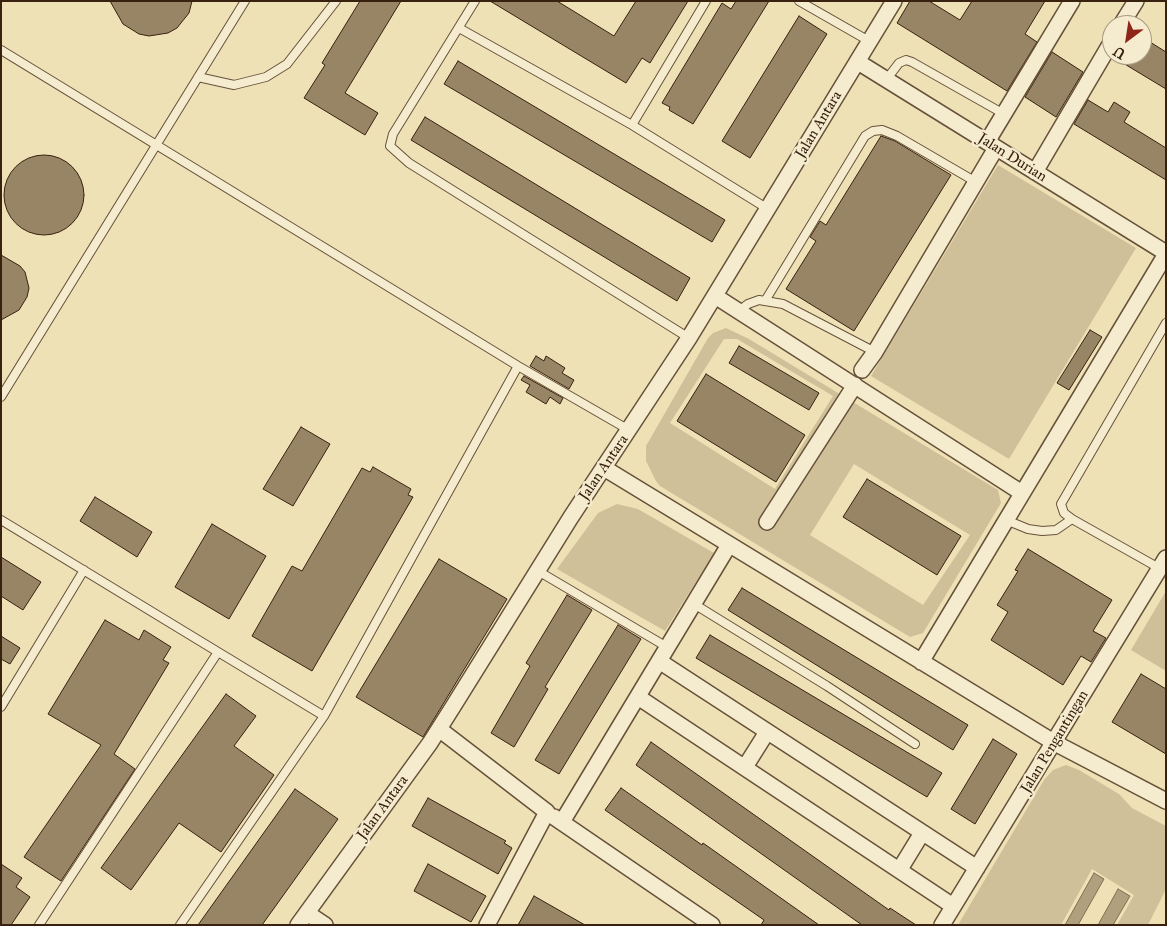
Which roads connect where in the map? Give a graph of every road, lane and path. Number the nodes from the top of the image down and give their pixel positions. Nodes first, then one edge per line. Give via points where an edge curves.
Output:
1 (245, 1) edge
2 (336, 1) edge
3 (476, 1) edge
4 (706, 1) edge
5 (799, 1) edge
6 (894, 1) edge
7 (1072, 1) edge
8 (1136, 1) edge
9 (1128, 15) edge
10 (459, 28) junction
11 (869, 41) junction
12 (1, 50) edge
13 (1102, 58) edge
14 (858, 62) junction
15 (198, 77) junction
16 (886, 80) junction
17 (1004, 114) junction
18 (632, 125) junction
19 (158, 144) junction
20 (991, 145) junction
21 (1034, 172) junction
22 (976, 182) junction
23 (768, 209) junction
24 (1166, 253) edge
25 (1161, 273) edge
26 (715, 296) junction
27 (765, 301) junction
28 (739, 312) junction
29 (1166, 323) edge
30 (689, 338) junction
31 (875, 352) junction
32 (518, 366) junction
33 (862, 370) dead end
34 (855, 385) junction
35 (1, 396) edge
36 (629, 430) junction
37 (604, 468) junction
38 (1022, 493) junction
39 (1072, 519) junction
40 (1, 520) edge
41 (1006, 520) junction
42 (768, 522) dead end
43 (729, 545) junction
44 (1163, 563) edge
45 (84, 570) junction
46 (538, 571) junction
47 (694, 604) junction
48 (668, 647) junction
49 (218, 652) junction
50 (659, 662) junction
51 (921, 662) junction
52 (638, 697) junction
53 (1, 707) edge
54 (324, 716) junction
55 (439, 729) junction
56 (767, 732) junction
57 (1054, 743) junction
58 (915, 744) dead end
59 (745, 767) junction
60 (1166, 802) edge
61 (547, 812) junction
62 (562, 822) junction
63 (922, 833) junction
64 (977, 868) junction
65 (900, 870) junction
66 (953, 906) junction
67 (303, 919) edge
68 (39, 925) edge
69 (180, 925) edge
70 (326, 925) edge
71 (486, 925) edge
72 (712, 925) edge
73 (942, 925) edge

1 - 15 lane
2 - 15 lane via 287,64 266,77 234,85
3 - 10 lane
4 - 18 lane
5 - 11 lane
6 - 11 street, Jalan Antara
7 - 17 street
8 - 9 street
10 - 18 lane
10 - 30 lane via 393,134 390,146 409,163
11 - 14 street, Jalan Antara
12 - 19 lane
13 - 21 street
14 - 16 street, Jalan Durian
14 - 23 street, Jalan Antara
15 - 19 lane
16 - 17 lane via 899,63 906,60
16 - 20 street, Jalan Durian
17 - 20 street
18 - 23 lane
19 - 32 lane
19 - 35 lane
20 - 21 street, Jalan Durian
20 - 22 street
21 - 24 street, Jalan Durian
22 - 27 lane via 897,136 882,130 873,131 865,136
22 - 31 street
23 - 26 street, Jalan Antara
24 - 25 street
25 - 38 street
26 - 28 street
26 - 30 street, Jalan Antara
27 - 28 lane via 748,304
27 - 31 lane via 783,304
28 - 34 street
29 - 39 lane via 1061,504 1064,513
30 - 36 street, Jalan Antara
31 - 33 street
32 - 36 lane
32 - 54 lane
34 - 38 street
34 - 42 street
36 - 37 street, Jalan Antara
37 - 43 street
37 - 46 street, Jalan Antara
38 - 41 street
39 - 41 lane via 1056,530 1042,531 1028,530
39 - 44 lane
40 - 45 lane
41 - 51 street
43 - 47 street
43 - 51 street
44 - 57 street, Jalan Pengantingan
45 - 49 lane
45 - 53 lane
46 - 48 lane
46 - 55 street, Jalan Antara
47 - 48 street
47 - 58 lane
48 - 50 street
49 - 54 lane
49 - 68 lane
50 - 52 street
50 - 56 street
51 - 57 street
52 - 59 street
52 - 62 street
54 - 69 lane
55 - 61 street
55 - 67 street, Jalan Antara
56 - 59 street
56 - 63 street
57 - 60 street
57 - 64 street, Jalan Pengantingan
59 - 65 street
61 - 62 street
61 - 71 street
62 - 72 street
63 - 64 street
63 - 65 street
64 - 66 street, Jalan Pengantingan
65 - 66 street
66 - 73 street, Jalan Pengantingan
67 - 70 street

